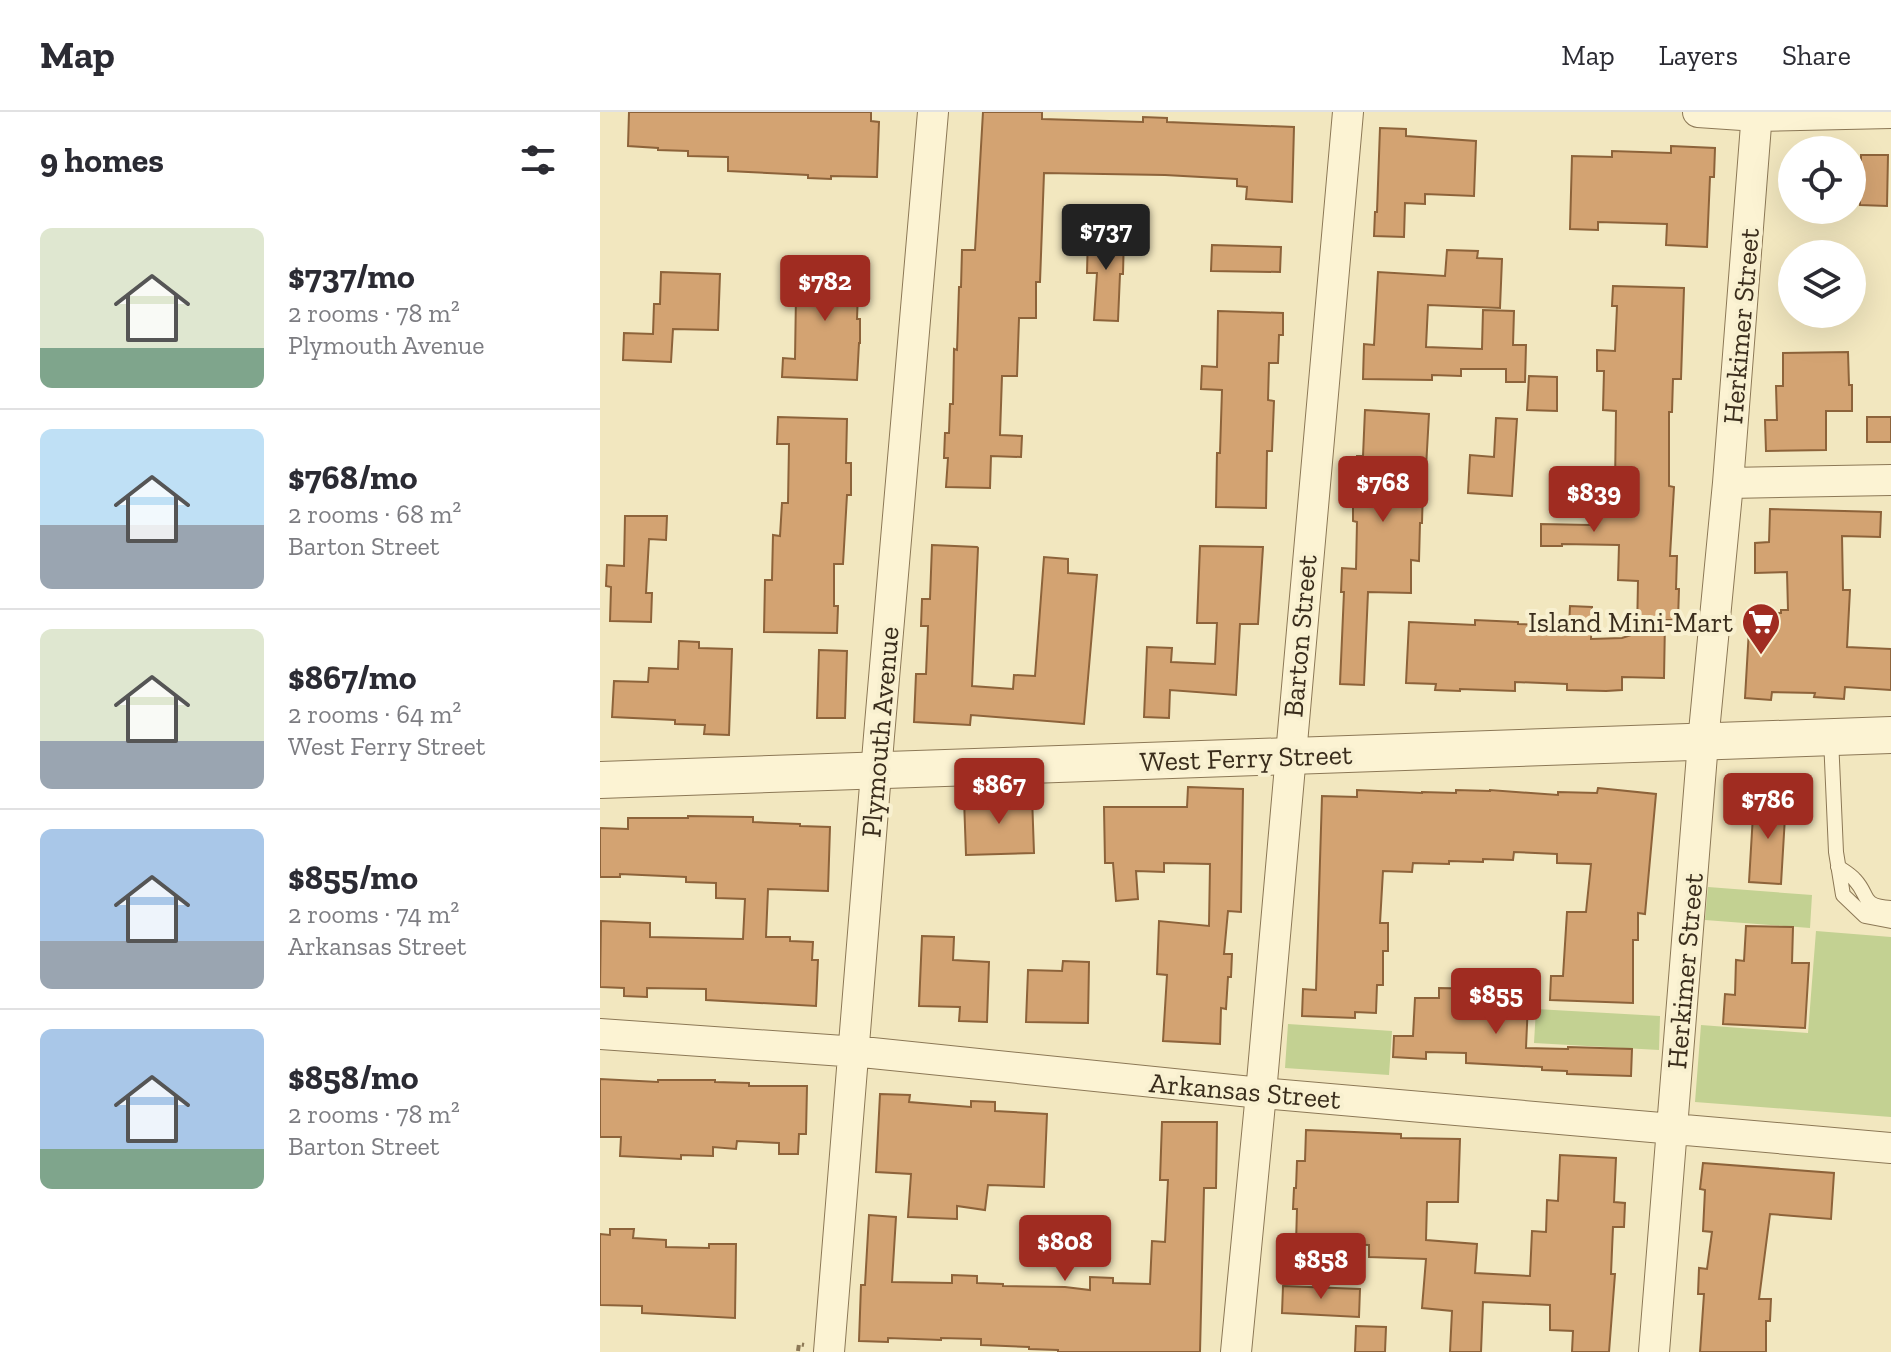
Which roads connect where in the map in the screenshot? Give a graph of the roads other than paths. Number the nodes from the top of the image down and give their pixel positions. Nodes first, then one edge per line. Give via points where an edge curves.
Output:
1 (933, 112) edge
2 (1348, 112) edge
3 (1698, 112) edge
4 (1891, 113) edge
5 (1757, 114) edge
6 (1891, 480) edge
7 (1728, 483) junction
8 (1891, 735) edge
9 (1831, 738) junction
10 (1703, 742) junction
11 (1290, 756) junction
12 (876, 770) junction
13 (600, 780) edge
14 (1838, 867) junction
15 (1891, 908) edge
16 (1891, 921) edge
17 (600, 1034) edge
18 (854, 1052) junction
19 (1261, 1093) junction
20 (1671, 1129) junction
21 (1891, 1148) edge
22 (829, 1352) edge
23 (1236, 1352) edge
24 (1654, 1352) edge

1 - 12 street, Plymouth Avenue
2 - 11 street, Barton Street
3 - 5 street
4 - 5 street
5 - 7 street, Herkimer Street
6 - 7 street
7 - 10 street, Herkimer Street
8 - 9 street, West Ferry Street
9 - 10 street, West Ferry Street
9 - 14 lane
10 - 11 street, West Ferry Street
10 - 20 street, Herkimer Street
11 - 12 street, West Ferry Street
11 - 19 street, Barton Street
12 - 13 street, West Ferry Street
12 - 18 street, Plymouth Avenue
14 - 15 lane via 1857,881 1866,900
14 - 16 lane via 1843,895 1865,916
17 - 18 street, Arkansas Street
18 - 19 street, Arkansas Street
18 - 22 street, Plymouth Avenue
19 - 20 street, Arkansas Street
19 - 23 street, Barton Street
20 - 21 street, Arkansas Street
20 - 24 street, Herkimer Street

